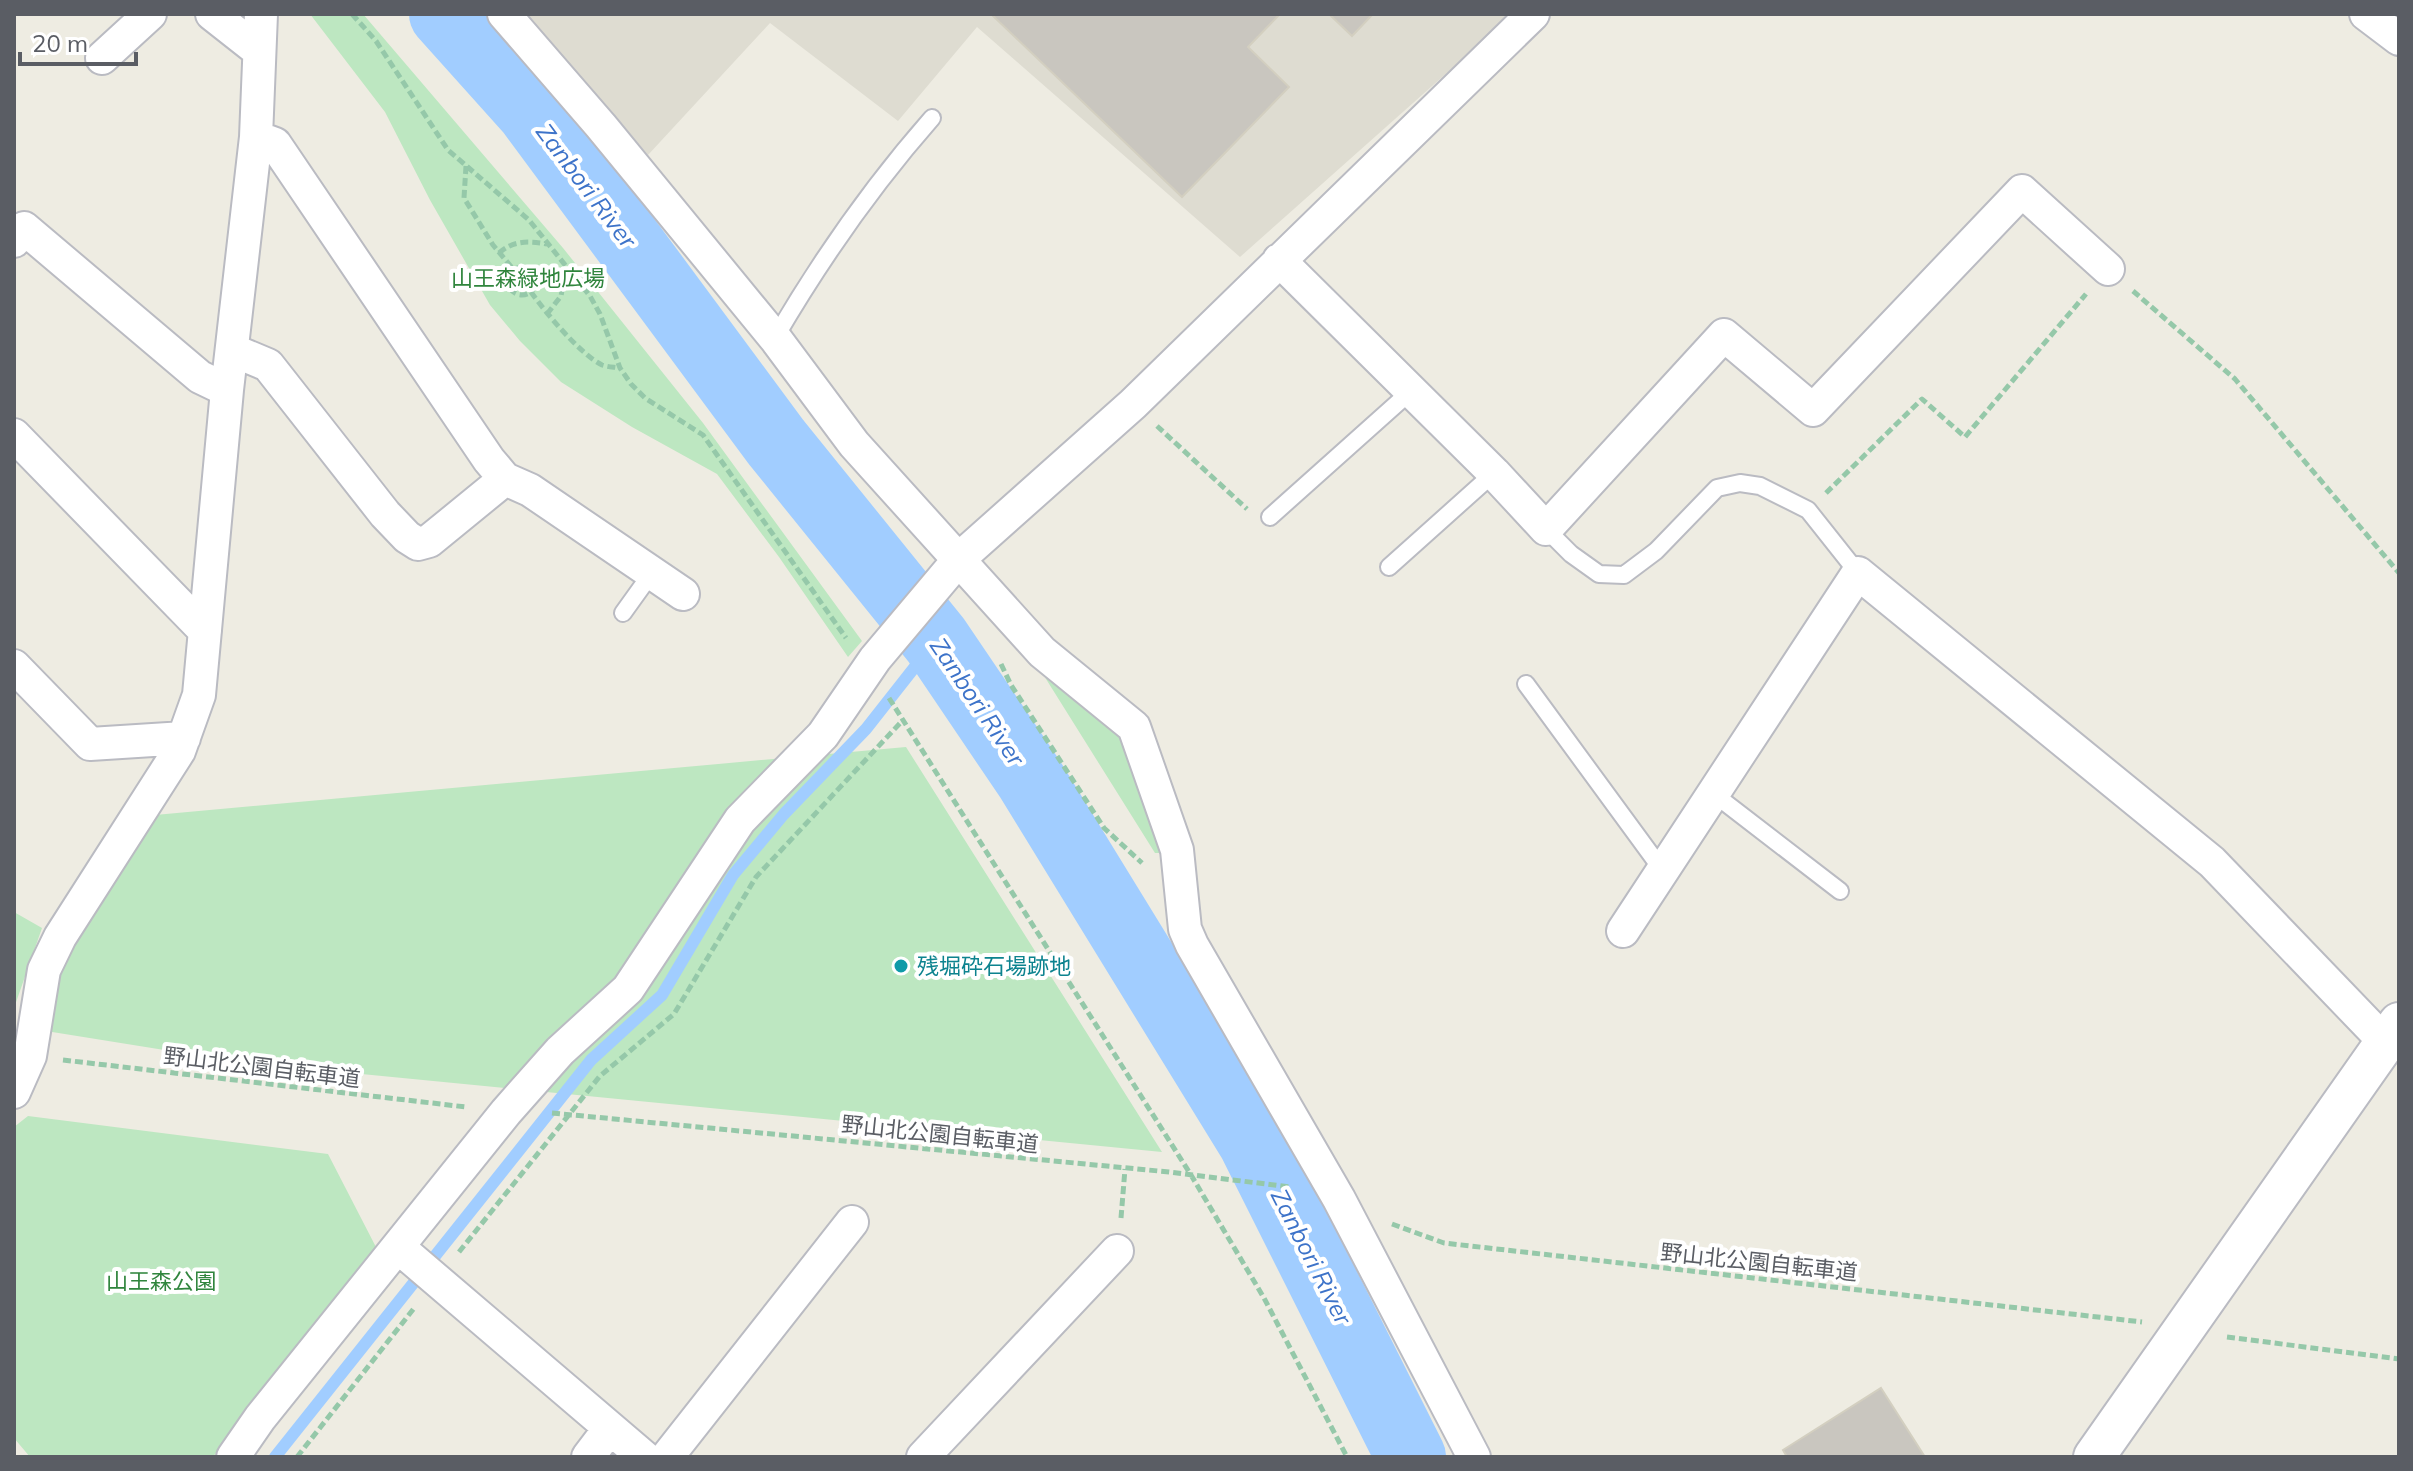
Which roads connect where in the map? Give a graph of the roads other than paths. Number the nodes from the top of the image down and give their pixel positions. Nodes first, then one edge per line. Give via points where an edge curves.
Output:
1 (150, 14) edge
2 (212, 14) edge
3 (261, 14) edge
4 (504, 14) edge
5 (1533, 14) edge
6 (2366, 14) edge
7 (2399, 39) edge
8 (259, 51) junction
9 (102, 58) dead end
10 (932, 118) dead end
11 (256, 137) junction
12 (14, 241) edge
13 (1279, 260) junction
14 (2108, 269) road end
15 (775, 338) junction
16 (232, 350) junction
17 (227, 390) junction
18 (1411, 391) junction
19 (14, 435) edge
20 (1494, 473) junction
21 (505, 479) junction
22 (1270, 517) road end
23 (1546, 529) junction
24 (1389, 567) dead end
25 (950, 568) junction
26 (1858, 573) junction
27 (651, 574) junction
28 (683, 594) dead end
29 (623, 613) dead end
30 (205, 631) junction
31 (14, 666) edge
32 (1526, 684) dead end
33 (184, 738) junction
34 (1714, 794) junction
35 (1663, 871) junction
36 (1840, 891) dead end
37 (1623, 931) dead end
38 (2392, 1033) edge
39 (14, 1092) edge
40 (852, 1222) dead end
41 (398, 1247) junction
42 (1117, 1251) dead end
43 (610, 1428) junction
44 (927, 1455) edge
45 (233, 1457) edge
46 (588, 1457) edge
47 (644, 1457) edge
48 (667, 1457) edge
49 (1474, 1457) edge
50 (2094, 1457) edge

1 - 9 street
2 - 8 street
3 - 8 street
4 - 15 street
5 - 13 street
6 - 7 street
8 - 11 street
10 - 15 lane via 896,158
11 - 16 street
11 - 21 street via 275,144
12 - 17 street via 24,228 200,377
13 - 18 street
13 - 25 street via 1133,404
14 - 23 street via 2022,191 1813,410 1724,335
15 - 25 street
16 - 17 street
16 - 21 street via 268,365 385,514 418,544 429,541
17 - 30 street
18 - 20 street
18 - 22 lane
19 - 30 street
20 - 23 street
20 - 24 lane
21 - 27 street via 530,490
23 - 26 lane via 1599,574 1624,575 1656,551 1717,488 1740,483 1760,486 1808,510
25 - 41 street via 862,651 823,735 740,820 628,989 560,1051
25 - 49 street via 1134,727 1177,850 1185,929 1192,945 1339,1199
26 - 34 street
26 - 38 street via 2212,862
27 - 28 street
27 - 29 lane
30 - 33 street via 199,695
31 - 33 street via 90,744
32 - 35 lane
33 - 39 street via 44,970 30,1056
34 - 35 street
34 - 36 lane
35 - 37 street
38 - 50 street
40 - 48 street
41 - 43 street
41 - 45 street
42 - 44 street
43 - 46 street
43 - 47 street

